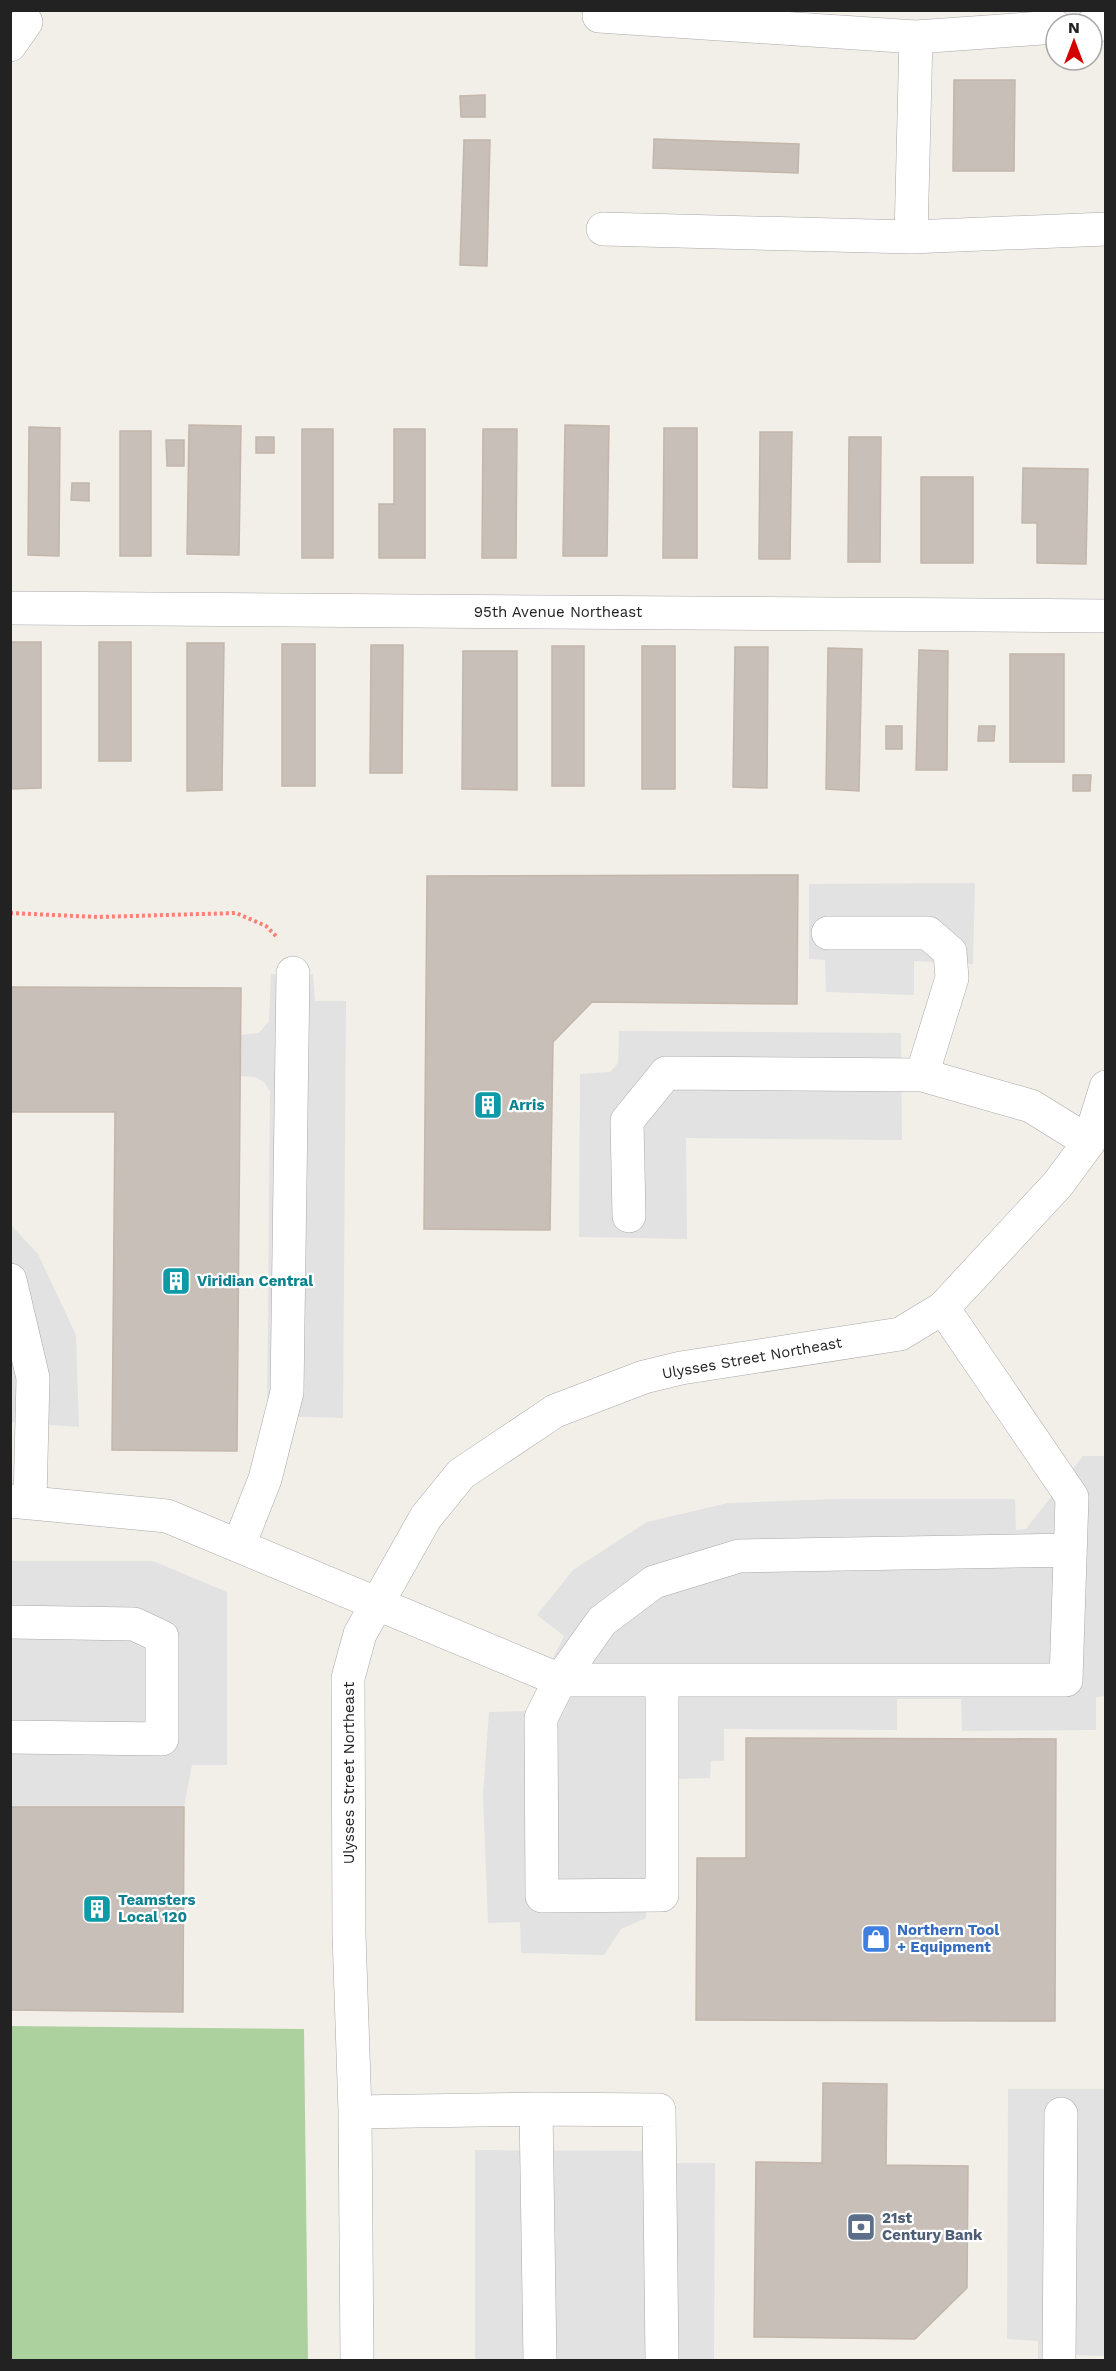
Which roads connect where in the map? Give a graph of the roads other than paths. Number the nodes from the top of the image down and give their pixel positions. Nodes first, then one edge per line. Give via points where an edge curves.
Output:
1 (599, 16) dead end
2 (1044, 28) edge
3 (916, 38) junction
4 (603, 229) dead end
5 (1106, 229) edge
6 (911, 237) junction
7 (10, 608) edge
8 (1106, 616) edge
9 (828, 933) dead end
10 (293, 973) road end
11 (922, 1075) junction
12 (1106, 1087) edge
13 (1089, 1142) junction
14 (628, 1216) dead end
15 (10, 1280) edge
16 (944, 1308) junction
17 (20, 1501) edge
18 (239, 1545) junction
19 (1070, 1550) junction
20 (377, 1605) junction
21 (10, 1622) edge
22 (560, 1680) junction
23 (662, 1680) junction
24 (10, 1737) edge
25 (536, 2109) junction
26 (355, 2112) junction
27 (1061, 2114) dead end
28 (357, 2361) edge
29 (540, 2361) edge
30 (662, 2361) edge
31 (1059, 2361) edge

1 - 3 street
2 - 3 street
3 - 6 street
4 - 6 street
5 - 6 street
7 - 8 street, 95th Avenue Northeast
9 - 11 street via 928,933 950,952 952,978
10 - 18 street via 287,1392 265,1479
11 - 13 street via 1031,1106
11 - 14 street via 666,1073 627,1121
12 - 13 street, Ulysses Street Northeast
13 - 16 street, Ulysses Street Northeast via 1058,1184
15 - 17 street via 33,1378
16 - 19 street via 1071,1497
16 - 20 street, Ulysses Street Northeast via 900,1334 681,1368 644,1377 555,1411 461,1474 426,1517
17 - 18 street via 167,1516
18 - 20 street
19 - 22 street via 739,1556 654,1582 602,1621
19 - 23 street via 1066,1680
20 - 22 street
20 - 26 street, Ulysses Street Northeast via 360,1634 348,1678 349,1934
21 - 24 street via 134,1624 162,1637 162,1738
22 - 23 street
22 - 23 street via 541,1718 542,1896 662,1895
25 - 26 street
25 - 29 street
25 - 30 street via 659,2110
26 - 28 street, Ulysses Street Northeast
27 - 31 street

